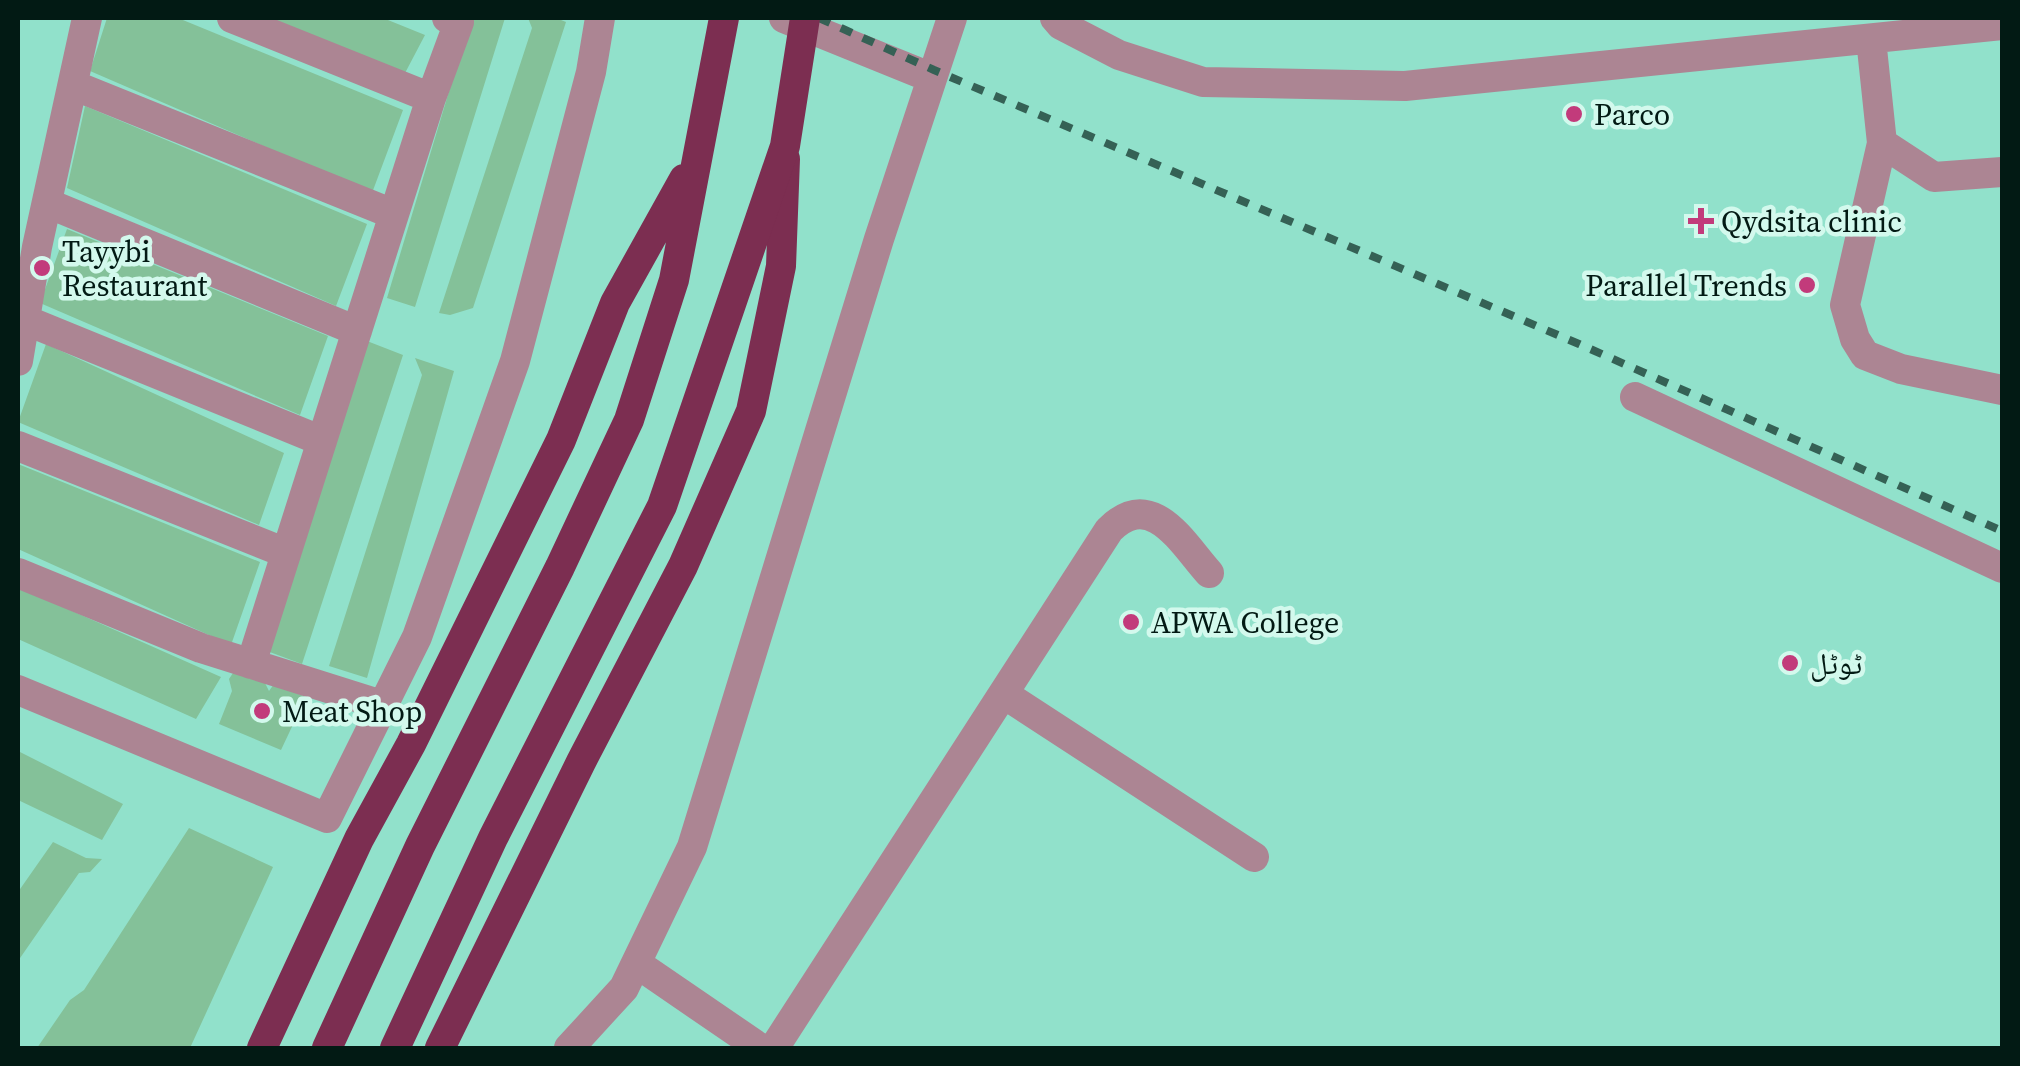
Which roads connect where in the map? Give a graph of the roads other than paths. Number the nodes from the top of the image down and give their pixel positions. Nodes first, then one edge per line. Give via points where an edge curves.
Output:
1 (87, 18) edge
2 (237, 18) edge
3 (446, 18) edge
4 (600, 18) edge
5 (724, 18) edge
6 (784, 18) edge
7 (805, 18) edge
8 (952, 18) edge
9 (1055, 18) edge
10 (1963, 23) edge
11 (2002, 25) edge
12 (1870, 38) junction
13 (932, 78) junction
14 (73, 85) junction
15 (431, 98) junction
16 (1882, 143) junction
17 (785, 146) junction
18 (696, 157) junction
19 (2002, 172) edge
20 (47, 203) junction
21 (394, 214) junction
22 (24, 320) junction
23 (357, 331) junction
24 (18, 361) edge
25 (2002, 390) edge
26 (1635, 398) dead end
27 (322, 441) junction
28 (18, 446) edge
29 (286, 553) junction
30 (2002, 568) edge
31 (18, 573) edge
32 (1209, 573) dead end
33 (251, 664) junction
34 (18, 690) edge
35 (1004, 694) junction
36 (385, 706) junction
37 (1254, 858) dead end
38 (636, 964) junction
39 (262, 1048) edge
40 (327, 1048) edge
41 (394, 1048) edge
42 (440, 1048) edge
43 (569, 1048) edge
44 (760, 1048) edge
45 (774, 1048) edge

1 - 14 street
2 - 15 street
3 - 15 street via 460,22
4 - 36 street via 514,360 417,637
5 - 18 highway
6 - 13 street
7 - 17 highway, bridge
8 - 13 street
9 - 12 street via 1119,55 1204,82 1404,86
10 - 11 street
10 - 12 street
12 - 16 street
13 - 38 street via 692,846
14 - 20 street
14 - 21 street
15 - 21 street
16 - 19 street via 1934,177
16 - 25 street via 1845,305 1855,339 1864,355 1901,369
17 - 41 highway, bridge via 662,506
17 - 42 highway, bridge via 781,266 750,411 683,566
18 - 39 highway via 615,303 561,440 359,839
18 - 40 highway via 674,280 629,420
20 - 22 street
20 - 23 street
21 - 23 street
22 - 24 street
22 - 27 street
23 - 27 street
26 - 30 street
27 - 29 street
28 - 29 street
29 - 33 street
31 - 33 street
32 - 35 street via 1163,520 1134,514 1118,521
33 - 36 street
34 - 36 street via 327,818
35 - 37 street
35 - 45 street
38 - 43 street via 624,988
38 - 44 street

